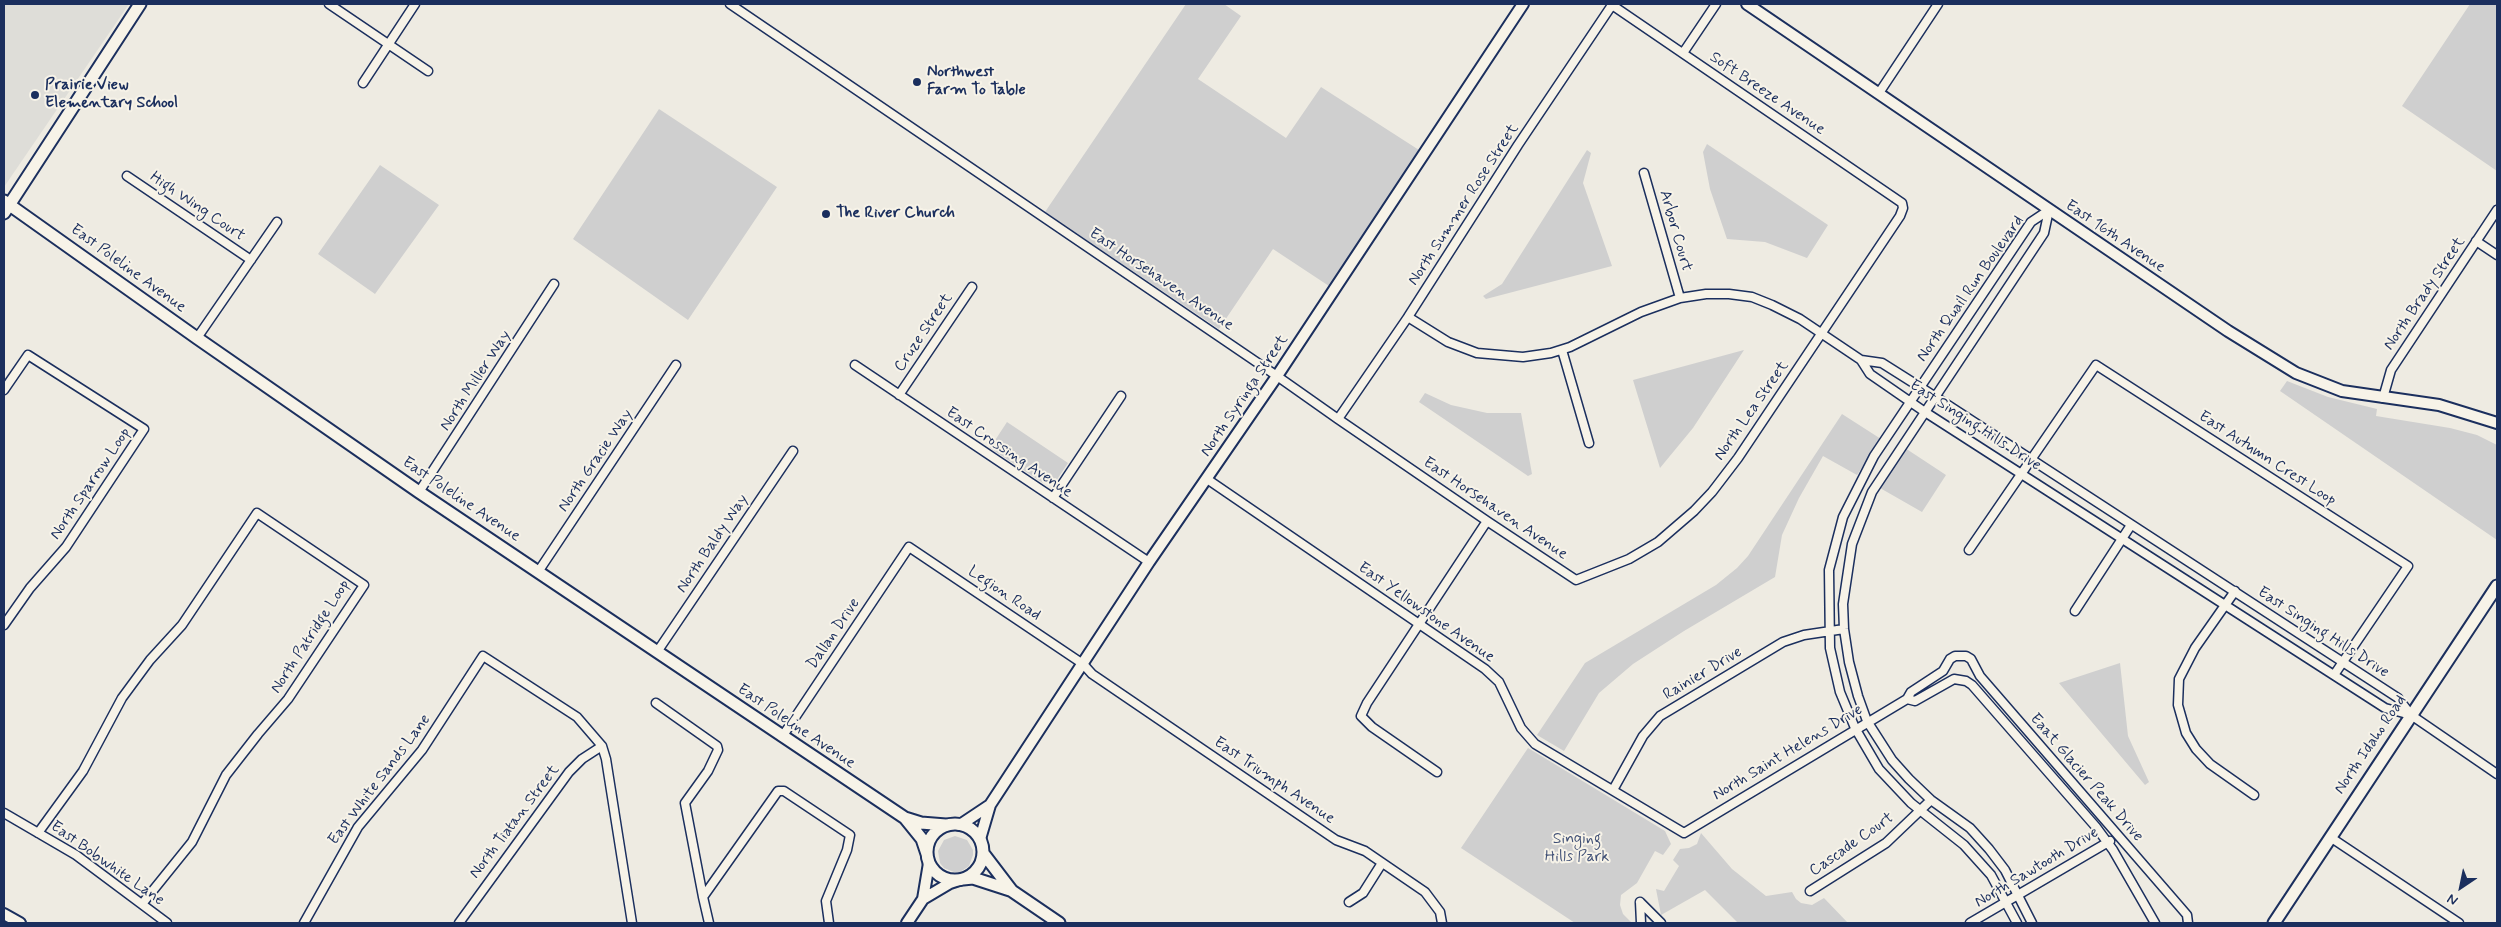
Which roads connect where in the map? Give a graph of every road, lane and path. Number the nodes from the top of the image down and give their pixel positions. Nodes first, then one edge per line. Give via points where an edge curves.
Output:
1 (140, 4) edge
2 (328, 4) edge
3 (415, 4) edge
4 (730, 4) edge
5 (1523, 4) edge
6 (1716, 4) edge
7 (1747, 4) edge
8 (1938, 4) edge
9 (1612, 5) edge
10 (740, 7) edge
11 (388, 44) junction
12 (1682, 53) junction
13 (428, 71) dead end
14 (363, 83) dead end
15 (1879, 93) junction
16 (1644, 173) dead end
17 (127, 176) dead end
18 (5, 206) edge
19 (1903, 208) joint
20 (2049, 210) junction
21 (2497, 210) edge
22 (277, 222) dead end
23 (2476, 241) junction
24 (2497, 255) edge
25 (251, 260) junction
26 (554, 284) dead end
27 (972, 286) dead end
28 (1680, 298) junction
29 (1408, 318) junction
30 (1822, 333) junction
31 (197, 338) junction
32 (1562, 350) junction
33 (1861, 360) junction
34 (676, 365) dead end
35 (855, 365) dead end
36 (1276, 376) junction
37 (1920, 387) junction
38 (4, 390) edge
39 (899, 395) junction
40 (1121, 396) dead end
41 (1935, 397) junction
42 (2383, 398) junction
43 (1911, 401) junction
44 (1926, 412) junction
45 (1338, 420) junction
46 (2497, 423) edge
47 (1589, 444) dead end
48 (793, 451) dead end
49 (2032, 460) junction
50 (2022, 473) junction
51 (1207, 479) junction
52 (419, 492) junction
53 (1053, 498) junction
54 (1486, 521) junction
55 (2131, 525) junction
56 (2123, 538) junction
57 (909, 547) joint
58 (1970, 550) dead end
59 (1149, 562) junction
60 (538, 572) junction
61 (1576, 580) joint
62 (2235, 591) junction
63 (2496, 592) edge
64 (2225, 604) junction
65 (2075, 611) dead end
66 (1418, 624) junction
67 (4, 625) edge
68 (1844, 629) junction
69 (1829, 631) junction
70 (657, 652) junction
71 (1960, 654) joint
72 (2342, 663) junction
73 (1083, 664) junction
74 (2334, 675) junction
75 (1960, 680) joint
76 (1907, 699) junction
77 (656, 703) dead end
78 (2411, 715) junction
79 (1867, 721) junction
80 (1855, 728) junction
81 (782, 737) junction
82 (602, 746) junction
83 (1437, 772) dead end
84 (2497, 774) edge
85 (1613, 790) junction
86 (2254, 795) dead end
87 (1931, 800) junction
88 (990, 804) junction
89 (1920, 811) junction
90 (4, 813) edge
91 (905, 818) junction
92 (955, 824) junction
93 (38, 833) junction
94 (1684, 833) joint
95 (2118, 836) junction
96 (2330, 837) junction
97 (980, 839) junction
98 (2107, 842) junction
99 (984, 853) junction
100 (928, 859) junction
101 (1382, 863) junction
102 (962, 879) junction
103 (1012, 891) junction
104 (1810, 892) dead end
105 (2019, 894) junction
106 (703, 897) junction
107 (924, 900) junction
108 (2006, 901) junction
109 (1349, 902) dead end
110 (142, 904) junction
111 (4, 914) edge
112 (20, 923) edge
113 (167, 923) edge
114 (304, 923) edge
115 (460, 923) edge
116 (632, 923) edge
117 (709, 923) edge
118 (829, 923) edge
119 (907, 923) edge
120 (1059, 923) edge
121 (1442, 923) edge
122 (1641, 923) edge
123 (1660, 923) edge
124 (1970, 923) edge
125 (2017, 923) edge
126 (2032, 923) edge
127 (2156, 923) edge
128 (2188, 923) edge
129 (2274, 923) edge
130 (2459, 923) edge

1 - 18 main road
2 - 11 street
3 - 11 street
4 - 10 street, East Horsehaven Avenue
5 - 36 street, North Syringa Street
6 - 12 street
7 - 15 street, East 16th Avenue
8 - 15 street
9 - 12 street, Soft Breeze Avenue
9 - 29 street, North Summer Rose Street
10 - 36 street, East Horsehaven Avenue
11 - 13 street
11 - 14 street
12 - 19 street, Soft Breeze Avenue via 1894,196
15 - 20 street, East 16th Avenue
16 - 28 street, Arbor Court
17 - 25 street, High Wing Court
18 - 31 main road, East Poleline Avenue
19 - 30 street, North Lea Street
20 - 37 street, North Quail Run Boulevard via 2031,222
20 - 41 street, North Quail Run Boulevard via 2044,233
20 - 42 street, East 16th Avenue via 2296,373 2342,391
21 - 23 street, North Brady Street
22 - 25 street
23 - 24 street
23 - 42 street, North Brady Street via 2391,370
25 - 31 street
26 - 52 street, North Miller Way
27 - 39 street, Cruze Street
28 - 30 street, East Singing Hills Drive via 1706,294 1752,297
28 - 32 street, East Singing Hills Drive via 1641,312
29 - 32 street, East Singing Hills Drive via 1448,342 1477,353 1523,357
29 - 45 street, North Summer Rose Street
30 - 33 street, East Singing Hills Drive
30 - 61 street, North Lea Street via 1738,458 1694,511 1658,542 1629,559
31 - 52 main road, East Poleline Avenue
32 - 47 street
33 - 37 street, East Singing Hills Drive via 1882,363
33 - 43 street, East Singing Hills Drive via 1870,374
34 - 60 street, North Gracie Way
35 - 39 street, East Crossing Avenue
36 - 45 street, East Horsehaven Avenue
36 - 51 street, North Syringa Street
37 - 41 street, East Singing Hills Drive
37 - 43 street, North Quail Run Boulevard
38 - 67 street, North Sparrow Loop via 28,355 144,429 66,547 30,588
39 - 53 street, East Crossing Avenue
40 - 53 street
41 - 44 street, North Quail Run Boulevard
41 - 49 street, East Singing Hills Drive
42 - 46 street, East 16th Avenue via 2439,405
43 - 44 street, East Singing Hills Drive
43 - 69 street, North Quail Run Boulevard via 1874,456 1843,518 1829,570
44 - 50 street, East Singing Hills Drive
44 - 68 street, North Quail Run Boulevard via 1872,492 1860,519 1847,569
45 - 54 street, East Horsehaven Avenue
48 - 70 street, North Baldy Way
49 - 50 street
49 - 55 street, East Singing Hills Drive
49 - 72 street, East Autumn Crest Loop via 2096,365 2408,566
50 - 56 street, East Singing Hills Drive
50 - 58 street
51 - 59 street, North Syringa Street
51 - 66 street, East Yellowstone Avenue
52 - 60 main road, East Poleline Avenue
53 - 59 street, East Crossing Avenue
54 - 61 street, East Horsehaven Avenue
54 - 66 street
55 - 56 street
55 - 62 street, East Singing Hills Drive
56 - 64 street, East Singing Hills Drive
56 - 65 street
57 - 73 street, Legion Road
57 - 81 street, Dallan Drive
59 - 73 street, North Syringa Street
60 - 70 main road, East Poleline Avenue
62 - 64 street
62 - 72 street, East Singing Hills Drive
63 - 78 main road, North Idaho Road
64 - 74 street, East Singing Hills Drive
64 - 86 street via 2195,648 2179,679 2178,705 2186,733 2196,749 2210,764
66 - 83 street via 1361,716 1372,728
66 - 85 street, East Yellowstone Avenue via 1485,668 1499,682 1526,736
68 - 69 street, Rainier Drive
68 - 79 street, North Quail Run Boulevard via 1858,696
69 - 80 street, North Quail Run Boulevard via 1840,692
69 - 85 street, Rainier Drive via 1783,642 1660,716 1643,736
70 - 81 main road, East Poleline Avenue
71 - 76 street, North Saint Helens Drive via 1950,659 1943,671 1911,692
71 - 95 street, Eaat Glacier Peak Drive via 1971,659 1980,676
72 - 74 street, East Autumn Crest Loop
72 - 78 street, East Singing Hills Drive via 2398,698
73 - 88 street, North Syringa Street
73 - 101 street, East Triumph Avenue via 1092,674 1336,840 1365,851
74 - 78 street, East Singing Hills Drive via 2385,708
75 - 76 street, North Saint Helens Drive via 1954,680 1915,701
75 - 98 street, Eaat Glacier Peak Drive via 1972,685
76 - 79 street, North Saint Helens Drive
77 - 106 street via 717,746 718,750 686,803
78 - 84 street
78 - 96 main road, North Idaho Road
79 - 80 street, North Saint Helens Drive
79 - 87 street, North Quail Run Boulevard via 1892,760
80 - 89 street, North Quail Run Boulevard via 1879,768
80 - 94 street, North Saint Helens Drive
81 - 91 main road, East Poleline Avenue
82 - 114 street, East White Sands Lane via 578,717 484,656 417,757 358,827
82 - 115 street, North Tiatan Street via 569,772
82 - 116 street, East White Sands Lane
85 - 94 street, East Yellowstone Avenue
87 - 89 street, Cascade Court
87 - 105 street, North Quail Run Boulevard via 1970,828 2005,870
88 - 92 street, North Syringa Street
88 - 97 street, North Syringa Street
89 - 104 street, Cascade Court via 1886,842
89 - 108 street, North Quail Run Boulevard via 1964,845 1991,875
90 - 93 street, East Bobwhite Lane
91 - 92 main road, East Poleline Avenue via 937,826
91 - 100 main road, East Poleline Avenue via 922,839
92 - 97 main road via 971,829
92 - 100 main road via 937,830 932,836
93 - 110 street, East Bobwhite Lane via 76,855
93 - 110 street, North Patridge Loop via 83,771 122,698 182,625 257,513 364,585 288,699 226,775 192,842
95 - 98 street, North Sawtooth Drive
95 - 128 street, Eaat Glacier Peak Drive via 2186,915
96 - 129 main road, North Idaho Road
96 - 130 street
97 - 99 main road
98 - 105 street, North Sawtooth Drive
98 - 127 street, Eaat Glacier Peak Drive
99 - 102 main road via 975,872
99 - 103 main road
100 - 102 main road via 940,876
100 - 107 street
101 - 109 street via 1364,894
101 - 121 street, East Triumph Avenue via 1425,892 1440,912
102 - 103 main road via 973,878
102 - 107 street via 944,886
103 - 120 main road
105 - 108 street, North Sawtooth Drive
105 - 126 street, North Quail Run Boulevard
106 - 117 street
106 - 118 street via 778,791 784,791 850,835 826,902
107 - 119 street
108 - 124 street, North Sawtooth Drive
108 - 125 street, North Quail Run Boulevard
110 - 113 street, East Bobwhite Lane
111 - 112 street
122 - 123 street via 1640,902

